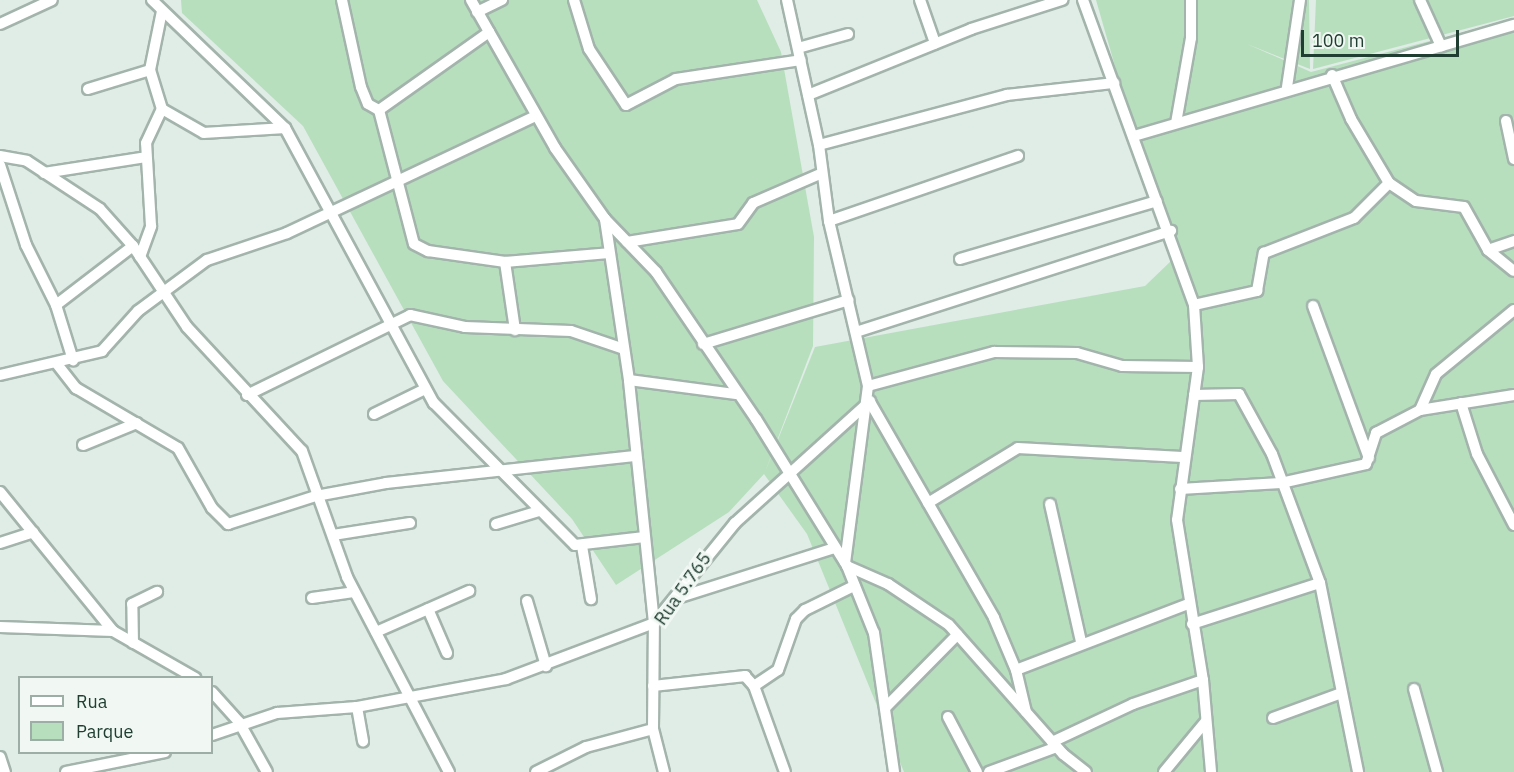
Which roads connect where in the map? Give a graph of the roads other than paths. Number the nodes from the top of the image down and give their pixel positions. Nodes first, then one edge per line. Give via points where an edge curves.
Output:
1 (52, 0) edge
2 (152, 0) edge
3 (342, 0) edge
4 (471, 0) edge
5 (502, 0) edge
6 (574, 0) edge
7 (787, 0) edge
8 (920, 0) edge
9 (1062, 0) edge
10 (1083, 0) edge
11 (1191, 0) edge
12 (1300, 0) edge
13 (1420, 0) edge
14 (162, 11) junction
15 (477, 12) junction
16 (0, 24) edge
17 (1514, 25) edge
18 (489, 32) junction
19 (848, 34) dead end
20 (935, 43) junction
21 (1441, 46) junction
22 (798, 48) junction
23 (801, 60) junction
24 (150, 70) junction
25 (1332, 75) junction
26 (1114, 83) junction
27 (1287, 87) junction
28 (88, 89) dead end
29 (808, 95) junction
30 (162, 109) junction
31 (379, 110) junction
32 (536, 116) junction
33 (1506, 121) dead end
34 (1176, 123) junction
35 (285, 128) junction
36 (1134, 136) junction
37 (819, 145) junction
38 (0, 156) edge
39 (1018, 156) dead end
40 (146, 158) junction
41 (1514, 159) edge
42 (0, 165) edge
43 (44, 173) junction
44 (820, 174) junction
45 (395, 181) junction
46 (1389, 183) junction
47 (1157, 201) junction
48 (328, 213) junction
49 (605, 219) junction
50 (829, 220) junction
51 (1172, 231) junction
52 (1514, 241) edge
53 (627, 242) junction
54 (133, 246) junction
55 (1488, 249) junction
56 (609, 254) junction
57 (140, 257) junction
58 (960, 259) dead end
59 (505, 262) junction
60 (1514, 271) edge
61 (162, 291) junction
62 (849, 300) junction
63 (56, 305) junction
64 (1194, 305) junction
65 (1313, 306) dead end
66 (1514, 310) edge
67 (392, 321) junction
68 (515, 330) junction
69 (856, 332) junction
70 (703, 344) junction
71 (624, 349) junction
72 (73, 360) junction
73 (57, 364) junction
74 (1198, 367) junction
75 (0, 375) edge
76 (629, 380) junction
77 (868, 386) junction
78 (425, 389) junction
79 (736, 394) junction
80 (248, 395) junction
81 (1194, 395) junction
82 (1514, 395) edge
83 (870, 401) junction
84 (1461, 403) junction
85 (1420, 410) junction
86 (374, 414) dead end
87 (137, 423) junction
88 (83, 445) dead end
89 (635, 456) junction
90 (1182, 457) junction
91 (1370, 462) junction
92 (501, 469) junction
93 (791, 475) junction
94 (1281, 483) junction
95 (1180, 489) junction
96 (0, 492) edge
97 (316, 496) junction
98 (1510, 501) edge
99 (928, 502) junction
100 (1050, 504) dead end
101 (539, 511) junction
102 (410, 523) dead end
103 (495, 524) dead end
104 (1514, 525) edge
105 (33, 532) junction
106 (333, 535) junction
107 (645, 537) junction
108 (0, 543) edge
109 (582, 546) junction
110 (835, 549) junction
111 (846, 565) junction
112 (1320, 583) junction
113 (854, 586) junction
114 (469, 591) dead end
115 (157, 592) dead end
116 (354, 592) junction
117 (312, 598) dead end
118 (677, 598) junction
119 (591, 599) dead end
120 (526, 601) dead end
121 (1188, 604) junction
122 (429, 609) junction
123 (654, 622) junction
124 (1192, 624) junction
125 (0, 627) edge
126 (113, 631) junction
127 (376, 632) junction
128 (957, 635) junction
129 (1081, 642) junction
130 (133, 643) junction
131 (447, 653) dead end
132 (546, 666) junction
133 (1016, 670) junction
134 (177, 673) edge
135 (1203, 680) junction
136 (653, 686) junction
137 (754, 686) junction
138 (1414, 689) dead end
139 (213, 693) edge
140 (1339, 694) junction
141 (412, 697) junction
142 (357, 707) junction
143 (885, 708) junction
144 (1026, 712) junction
145 (948, 717) dead end
146 (1273, 718) dead end
147 (1206, 722) junction
148 (239, 723) junction
149 (653, 729) junction
150 (213, 735) edge
151 (363, 741) dead end
152 (1055, 745) junction
153 (114, 754) edge
154 (159, 754) edge
155 (0, 758) edge
156 (94, 758) edge
157 (106, 763) junction
158 (5, 772) edge
159 (66, 772) edge
160 (267, 772) edge
161 (449, 772) edge
162 (536, 772) edge
163 (664, 772) edge
164 (785, 772) edge
165 (894, 772) edge
166 (977, 772) edge
167 (989, 772) edge
168 (1086, 772) edge
169 (1164, 772) edge
170 (1211, 772) edge
171 (1358, 772) edge
172 (1437, 772) edge

1 - 16 street
2 - 14 street
3 - 31 street via 361,87 368,104
4 - 15 street
5 - 15 street
6 - 23 street via 589,49 626,105 676,79
7 - 22 street
8 - 20 street
9 - 20 street
10 - 26 street
11 - 34 street via 1191,38
12 - 27 street
13 - 21 street
14 - 24 street
14 - 35 street
15 - 18 street
17 - 21 street
18 - 31 street
18 - 32 street
19 - 22 street
20 - 29 street
21 - 25 street
22 - 23 street
23 - 29 street
24 - 28 street
24 - 30 street
25 - 27 street
25 - 46 street via 1351,119
26 - 36 street
26 - 37 street via 1008,95
27 - 34 street
29 - 37 street
30 - 35 street via 204,133
30 - 40 street via 153,122
31 - 45 street
32 - 45 street
32 - 49 street
33 - 41 street
34 - 36 street
35 - 48 street
36 - 47 street
37 - 44 street
38 - 43 street via 27,161
39 - 50 street
40 - 43 street
40 - 57 street via 151,226
42 - 63 street via 26,245
43 - 54 street via 100,209
44 - 50 street
44 - 53 street via 753,203 738,224
45 - 48 street
45 - 59 street via 411,237 420,248
46 - 55 street via 1416,201 1464,207
46 - 64 street via 1353,218 1264,253 1257,291
47 - 51 street
47 - 58 street
48 - 61 street via 287,233 217,255
48 - 67 street
49 - 53 street
49 - 56 street
50 - 62 street
51 - 64 street
51 - 69 street
52 - 55 street
53 - 70 street via 656,272
54 - 57 street
54 - 63 street
55 - 60 street
56 - 59 street
56 - 71 street
57 - 61 street
59 - 68 street
61 - 72 street via 110,346
61 - 80 street
62 - 69 street
62 - 70 street
63 - 72 street
64 - 74 street
65 - 91 street
66 - 85 street via 1436,374
67 - 68 street via 410,315
67 - 78 street
67 - 80 street
68 - 71 street via 571,331
69 - 77 street
70 - 79 street
71 - 76 street
72 - 73 street
73 - 75 street
73 - 87 street via 76,388
74 - 77 street via 1122,366 1084,354 994,352
74 - 81 street
76 - 79 street
76 - 89 street
77 - 83 street
78 - 86 street
78 - 92 street
79 - 93 street
80 - 97 street via 306,457
81 - 90 street
81 - 94 street via 1239,394
82 - 84 street
83 - 93 street, Rua 5.765
83 - 99 street
83 - 111 street
84 - 85 street
84 - 98 street via 1477,453
85 - 91 street via 1376,433
87 - 88 street
87 - 97 street via 178,448 212,508 228,524
89 - 92 street
89 - 107 street
90 - 95 street
90 - 99 street via 1018,447
91 - 94 street
92 - 97 street
92 - 101 street
93 - 110 street
93 - 118 street, Rua 5.765 via 712,547
94 - 95 street
94 - 112 street
95 - 121 street via 1179,551
96 - 105 street
97 - 106 street
98 - 104 street
99 - 133 street via 994,618
100 - 129 street
101 - 103 street
101 - 109 street via 563,537
102 - 106 street
105 - 108 street
105 - 126 street
106 - 116 street
107 - 109 street
107 - 123 street
109 - 119 street
110 - 111 street
110 - 118 street
111 - 113 street
111 - 128 street via 926,606
112 - 124 street
112 - 140 street via 1335,646
113 - 137 street via 805,610 793,627 778,670
113 - 143 street via 874,633
114 - 122 street
115 - 130 street via 132,604
116 - 117 street
116 - 127 street
118 - 123 street, Rua 5.765
120 - 132 street
121 - 124 street
121 - 129 street
122 - 127 street
122 - 131 street
123 - 132 street
123 - 136 street, Rua 5.765
124 - 135 street
125 - 126 street
126 - 130 street
127 - 141 street
128 - 143 street
128 - 144 street
129 - 133 street
130 - 134 street
132 - 141 street
133 - 144 street
135 - 147 street
135 - 152 street via 1124,707
136 - 137 street via 745,676
136 - 149 street, Rua 5.765
137 - 164 street
138 - 172 street
139 - 148 street
140 - 146 street
140 - 171 street
141 - 142 street
141 - 161 street
142 - 148 street via 277,713
142 - 151 street
143 - 165 street
144 - 152 street
145 - 166 street
147 - 169 street
147 - 170 street
148 - 150 street
148 - 160 street
149 - 162 street via 579,750
149 - 163 street, Rua 5.765
152 - 167 street
152 - 168 street
153 - 157 street
154 - 157 street
155 - 158 street
156 - 157 street
156 - 159 street

